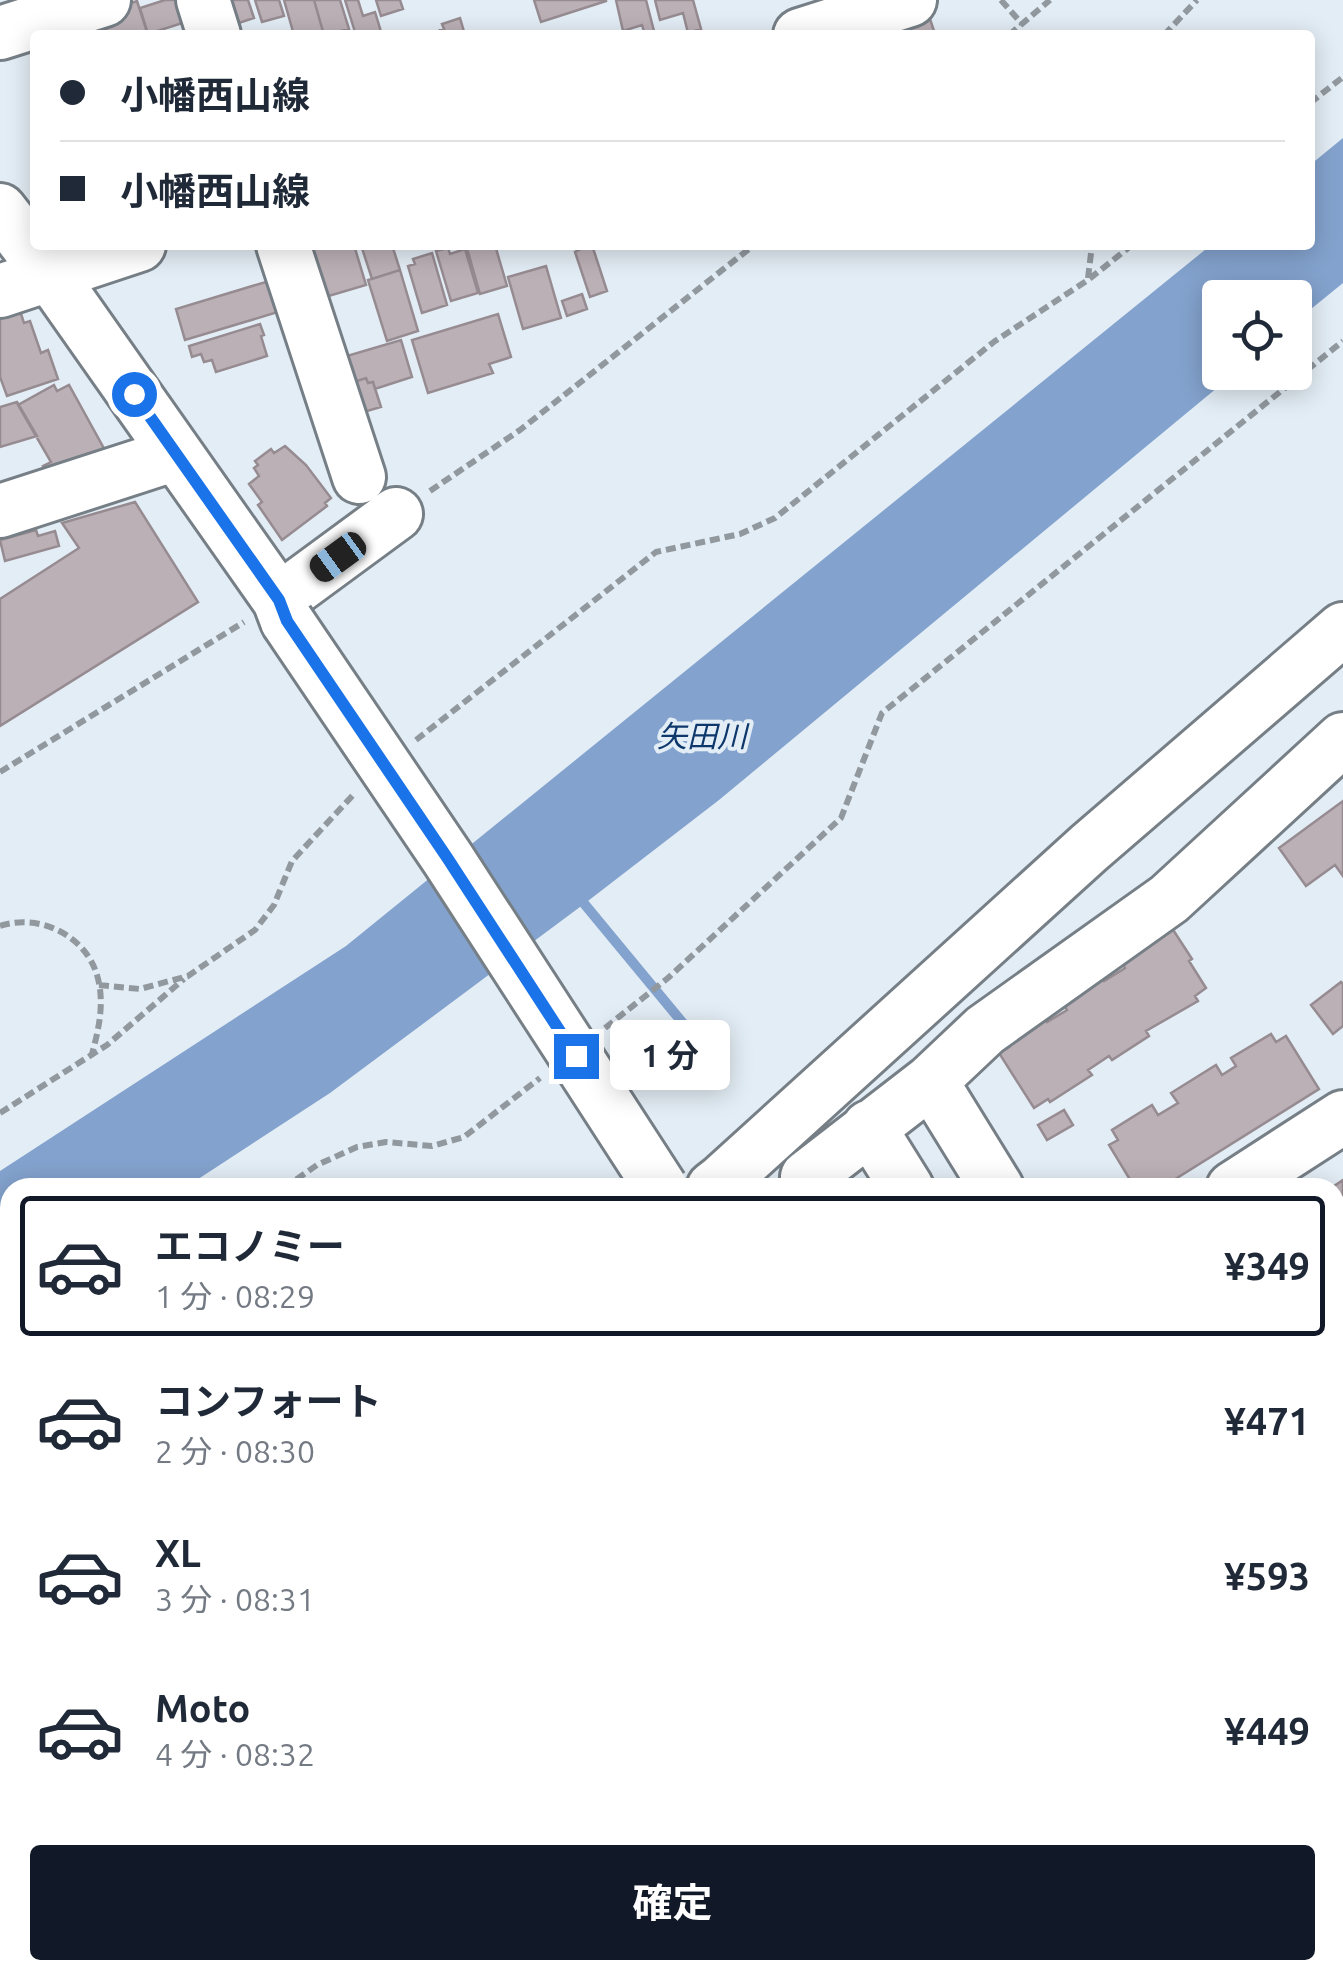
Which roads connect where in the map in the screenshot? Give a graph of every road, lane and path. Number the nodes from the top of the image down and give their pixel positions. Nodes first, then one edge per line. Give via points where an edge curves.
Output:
1 (104, 0) edge
2 (203, 0) edge
3 (910, 0) edge
4 (1001, 0) edge
5 (1050, 0) edge
6 (1196, 0) edge
7 (1022, 24) junction
8 (212, 30) edge
9 (816, 30) edge
10 (1014, 30) edge
11 (1169, 30) edge
12 (0, 32) edge
13 (1343, 77) edge
14 (1315, 99) edge
15 (0, 210) edge
16 (30, 249) edge
17 (31, 250) edge
18 (123, 250) edge
19 (285, 250) edge
20 (748, 250) edge
21 (1091, 250) edge
22 (1126, 250) edge
23 (49, 273) junction
24 (1088, 280) junction
25 (0, 291) edge
26 (1343, 341) edge
27 (176, 454) junction
28 (359, 477) dead end
29 (0, 511) edge
30 (396, 514) joint
31 (283, 611) junction
32 (1343, 629) edge
33 (1343, 739) edge
34 (416, 740) dead end
35 (0, 772) edge
36 (358, 789) dead end
37 (0, 926) edge
38 (188, 976) junction
39 (98, 985) junction
40 (604, 1029) dead end
41 (92, 1054) junction
42 (542, 1077) dead end
43 (931, 1081) junction
44 (0, 1114) edge
45 (1343, 1118) edge
46 (869, 1127) junction
47 (298, 1178) edge
48 (655, 1178) edge
49 (725, 1178) edge
50 (808, 1178) edge
51 (901, 1178) edge
52 (992, 1178) edge
53 (1249, 1178) edge

1 - 12 street
2 - 8 street
3 - 9 street
4 - 7 path
5 - 7 path
6 - 11 path
7 - 10 path
13 - 14 path
15 - 16 street
17 - 23 street
18 - 23 street
19 - 28 street
20 - 30 path via 520,430
21 - 24 path
22 - 24 path
23 - 25 street
23 - 27 street
24 - 34 path via 996,341 775,518 740,534 656,552
26 - 40 path via 882,713 841,818
27 - 29 street
27 - 31 street
30 - 31 street
31 - 35 path
31 - 48 street, bridge
32 - 49 street via 1089,848
33 - 43 street via 1169,899 984,1030
36 - 38 path via 292,861 255,930
37 - 39 path via 35,922 57,929 78,944
38 - 39 path via 140,989
38 - 41 path
39 - 41 path via 101,1019
41 - 44 path
42 - 47 path via 464,1137 432,1146 357,1147
43 - 46 street
43 - 52 street
45 - 53 street
46 - 50 street
46 - 51 street

